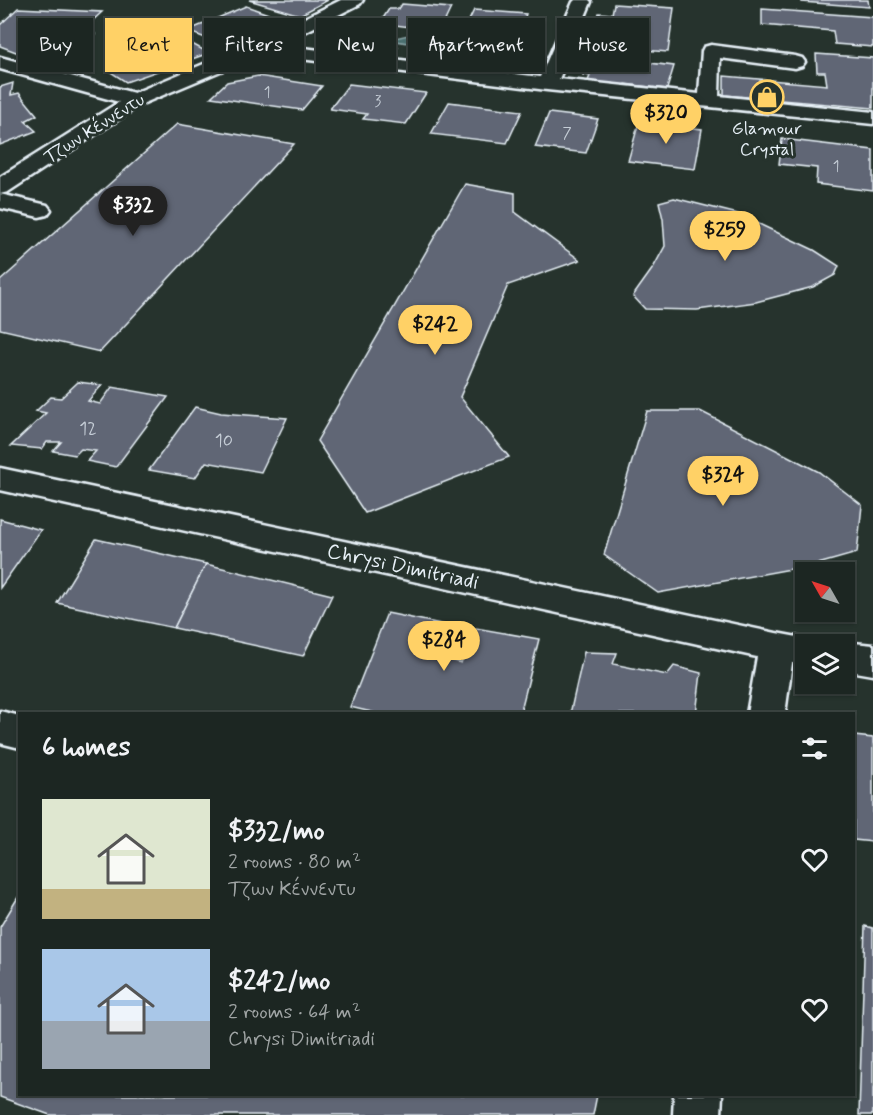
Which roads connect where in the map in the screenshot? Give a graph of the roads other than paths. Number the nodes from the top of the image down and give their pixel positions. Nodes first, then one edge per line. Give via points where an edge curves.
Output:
1 (354, 0) edge
2 (582, 2) dead end
3 (304, 25) edge
4 (304, 54) edge
5 (795, 62) dead end
6 (0, 63) edge
7 (204, 71) edge
8 (547, 84) junction
9 (135, 100) junction
10 (709, 101) junction
11 (873, 118) edge
12 (0, 187) edge
13 (0, 201) edge
14 (39, 210) dead end
15 (0, 479) edge
16 (791, 649) edge
17 (855, 658) edge
18 (873, 660) edge
19 (767, 712) edge
20 (0, 727) edge
21 (18, 732) edge
22 (698, 1096) edge
23 (697, 1115) edge

1 - 3 street, Τζων Κέννεντυ
2 - 8 street
4 - 8 street
5 - 10 street via 711,51
6 - 9 street
7 - 9 street, Τζων Κέννεντυ
8 - 10 street
9 - 12 street, Τζων Κέννεντυ
10 - 11 street
13 - 14 street
15 - 16 street, Chrysi Dimitriadi
16 - 19 street
17 - 18 street
20 - 21 street
22 - 23 street

